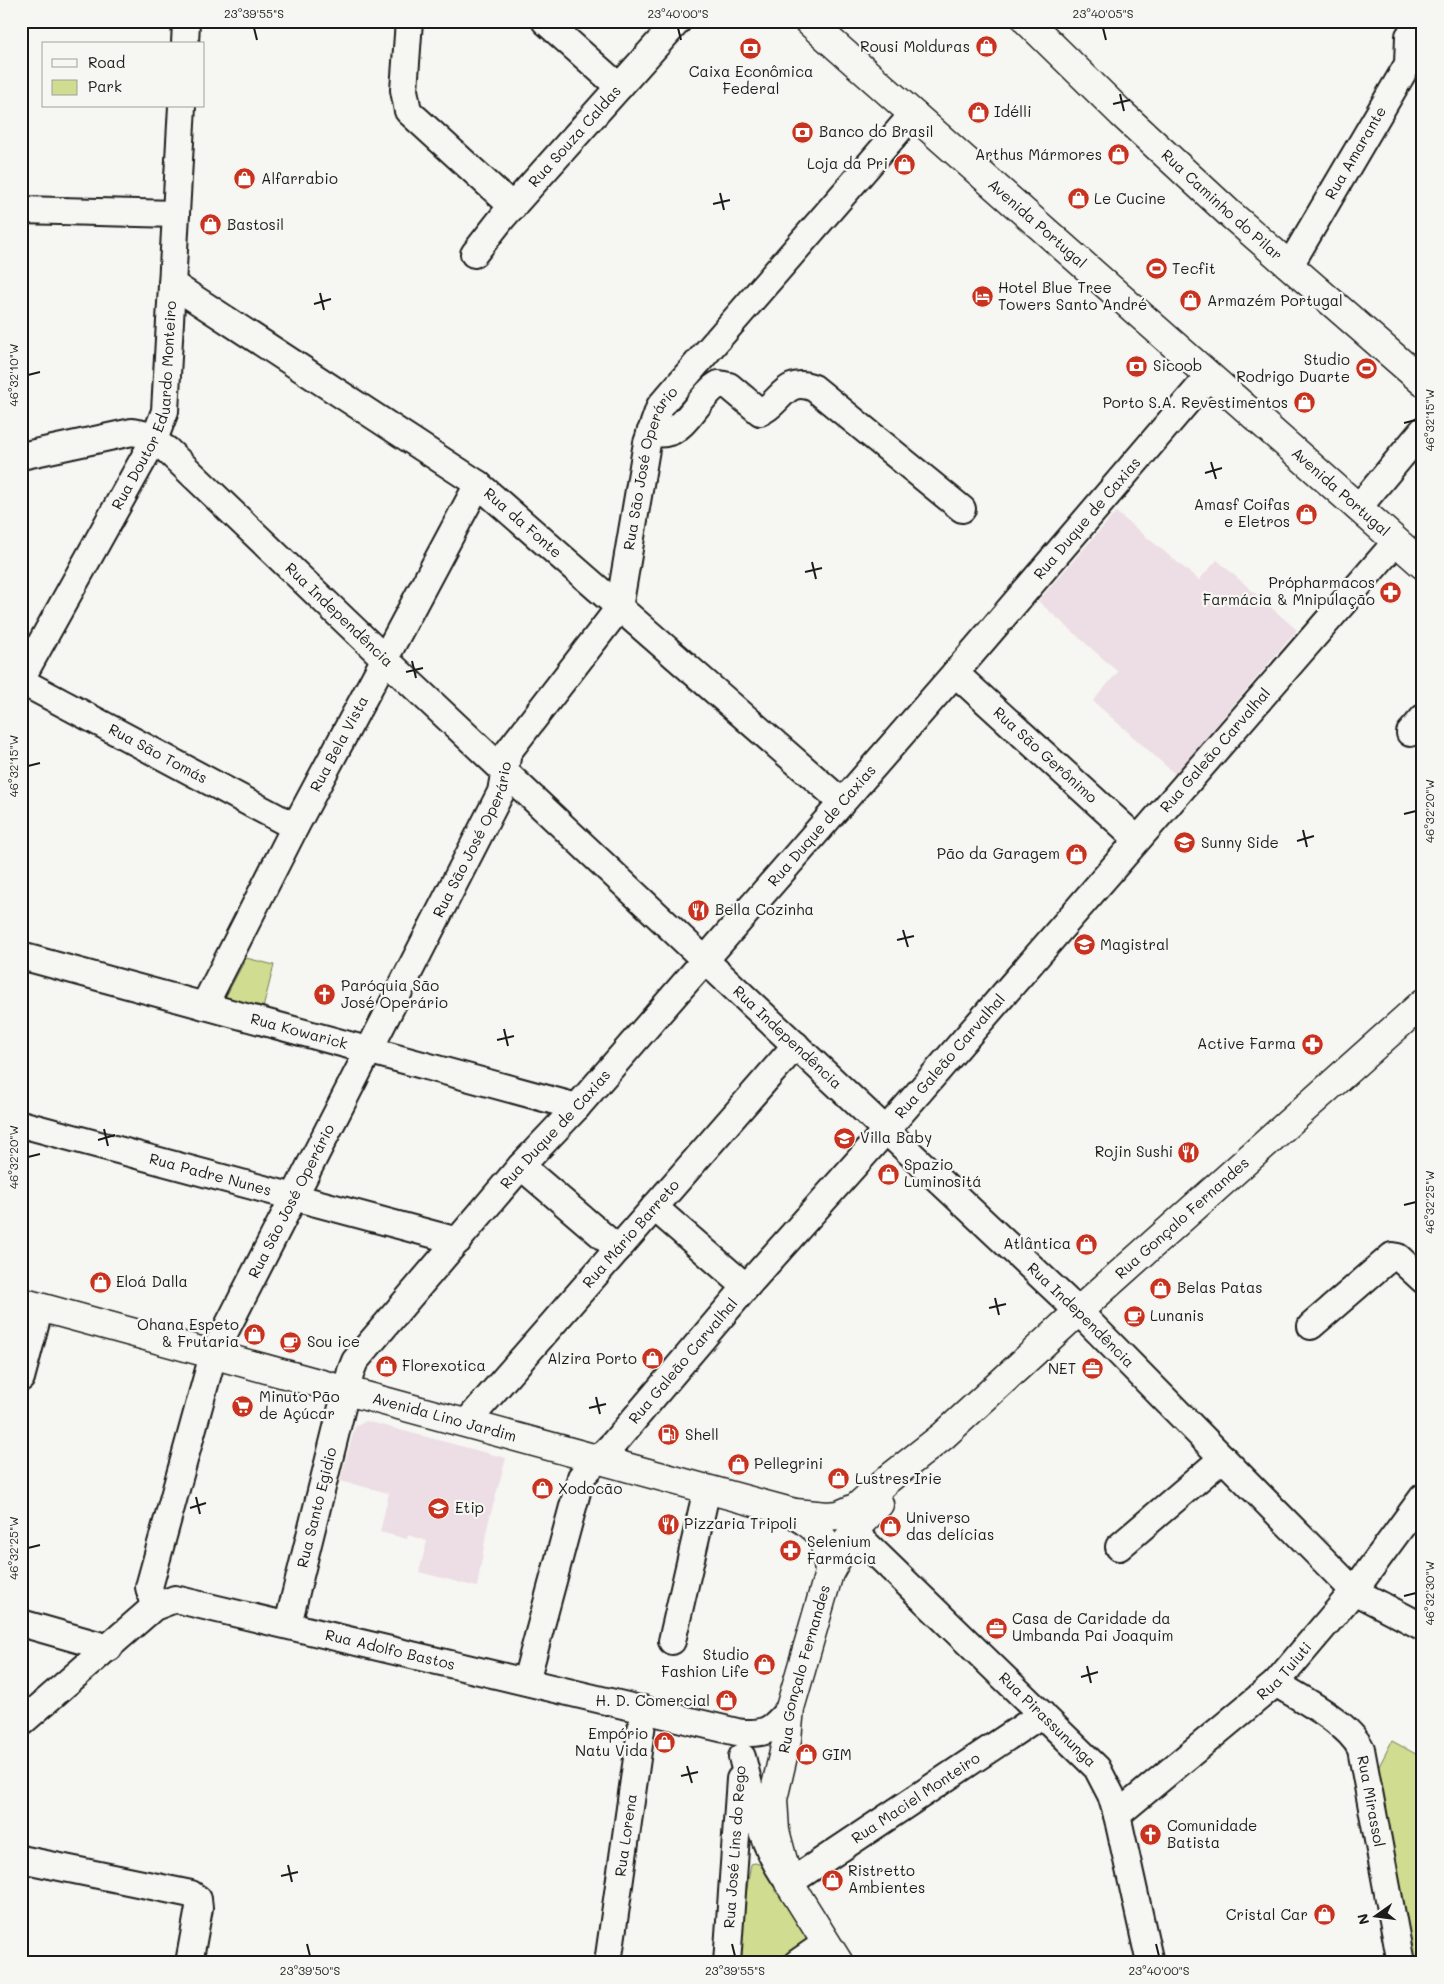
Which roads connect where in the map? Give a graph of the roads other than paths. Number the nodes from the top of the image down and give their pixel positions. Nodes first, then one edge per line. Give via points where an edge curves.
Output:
1 (186, 21) edge
2 (409, 21) edge
3 (545, 21) edge
4 (678, 21) edge
5 (808, 21) edge
6 (1027, 21) edge
7 (1409, 36) dead end
8 (185, 42) edge
9 (619, 87) junction
10 (182, 108) edge
11 (913, 114) junction
12 (513, 206) junction
13 (21, 210) edge
14 (176, 214) junction
15 (474, 254) dead end
16 (1290, 265) junction
17 (172, 284) junction
18 (1209, 376) junction
19 (1423, 382) edge
20 (1423, 430) edge
21 (650, 433) junction
22 (154, 440) junction
23 (21, 456) edge
24 (478, 484) junction
25 (1358, 508) junction
26 (962, 509) dead end
27 (1396, 542) junction
28 (1423, 565) edge
29 (618, 608) junction
30 (385, 659) junction
31 (955, 673) junction
32 (21, 680) edge
33 (505, 770) junction
34 (842, 802) junction
35 (295, 828) junction
36 (1137, 839) junction
37 (21, 956) edge
38 (705, 960) junction
39 (1423, 1003) edge
40 (204, 1006) junction
41 (796, 1045) junction
42 (369, 1051) junction
43 (577, 1107) junction
44 (21, 1124) edge
45 (887, 1130) junction
46 (521, 1166) junction
47 (292, 1197) junction
48 (654, 1208) junction
49 (458, 1241) junction
50 (618, 1249) junction
51 (1423, 1280) edge
52 (746, 1287) junction
53 (30, 1305) edge
54 (1079, 1312) junction
55 (1311, 1326) dead end
56 (213, 1355) junction
57 (21, 1378) edge
58 (346, 1391) junction
59 (466, 1423) junction
60 (944, 1436) junction
61 (598, 1458) junction
62 (1223, 1458) junction
63 (707, 1489) junction
64 (1423, 1497) edge
65 (791, 1512) junction
66 (853, 1531) junction
67 (1119, 1548) dead end
68 (829, 1573) junction
69 (1354, 1592) junction
70 (154, 1607) junction
71 (21, 1623) edge
72 (288, 1624) junction
73 (1423, 1627) edge
74 (672, 1641) dead end
75 (109, 1648) junction
76 (526, 1681) junction
77 (1276, 1683) junction
78 (790, 1708) junction
79 (644, 1709) junction
80 (1042, 1714) junction
81 (21, 1723) edge
82 (737, 1732) junction
83 (742, 1757) junction
84 (1117, 1815) junction
85 (21, 1859) edge
86 (789, 1883) junction
87 (832, 1953) edge
88 (189, 1963) edge
89 (608, 1963) edge
90 (727, 1963) edge
91 (797, 1963) edge
92 (1150, 1963) edge
93 (1401, 1963) edge

1 - 8 street
2 - 12 street via 404,90 408,110
3 - 9 street
4 - 9 street, Rua Souza Caldas
5 - 11 main road, Avenida Portugal
6 - 16 main road, Rua Caminho do Pilar via 1229,214
7 - 16 street, Rua Amarante via 1408,64
9 - 12 street, Rua Souza Caldas
10 - 14 street, Rua Doutor Eduardo Monteiro
11 - 18 main road, Avenida Portugal
11 - 21 street, Rua São José Operário via 677,385 660,406
12 - 15 street, Rua Souza Caldas
13 - 14 street
14 - 17 street, Rua Doutor Eduardo Monteiro
16 - 19 main road, Rua Caminho do Pilar
17 - 22 street, Rua Doutor Eduardo Monteiro via 164,411
17 - 24 street, Rua da Fonte
18 - 25 main road, Avenida Portugal
18 - 31 street, Rua Duque de Caxias
20 - 25 street
21 - 26 street via 666,433 677,428 719,384 729,386 760,412 786,390 806,385 814,388
21 - 29 street, Rua São José Operário
22 - 23 street via 132,432
22 - 30 street, Rua Independência
22 - 32 street, Rua Doutor Eduardo Monteiro
24 - 29 street, Rua da Fonte
24 - 30 street, Rua Bela Vista
25 - 27 main road, Avenida Portugal
27 - 28 main road, Avenida Portugal
27 - 36 street, Rua Galeão Carvalhal
29 - 33 street, Rua São José Operário via 508,752
29 - 34 street, Rua da Fonte
30 - 33 street, Rua Independência
30 - 35 street, Rua Bela Vista
31 - 34 street, Rua Duque de Caxias
31 - 36 street, Rua São Gerônimo
32 - 35 street, Rua São Tomás
33 - 38 street, Rua Independência
33 - 42 street, Rua São José Operário via 501,792
34 - 38 street, Rua Duque de Caxias
35 - 40 street, Rua Bela Vista
36 - 45 street, Rua Galeão Carvalhal
37 - 40 street, Rua Kowarick
38 - 41 street, Rua Independência
38 - 43 street, Rua Duque de Caxias
39 - 54 main road, Rua Gonçalo Fernandes
40 - 42 street, Rua Kowarick
41 - 45 street, Rua Independência
41 - 48 street, Rua Mário Barreto
42 - 43 street, Rua Kowarick
42 - 47 street, Rua São José Operário
43 - 46 street, Rua Duque de Caxias
44 - 47 street, Rua Padre Nunes
45 - 52 street, Rua Galeão Carvalhal
45 - 54 street, Rua Independência
46 - 49 street, Rua Duque de Caxias
46 - 50 street
47 - 49 street, Rua Padre Nunes
47 - 56 street, Rua São José Operário
48 - 50 street, Rua Mário Barreto
48 - 52 street
49 - 58 street, Rua Duque de Caxias via 356,1361
50 - 59 street, Rua Mário Barreto
51 - 55 street via 1398,1257 1392,1256
52 - 61 street, Rua Galeão Carvalhal
53 - 56 main road, Avenida Lino Jardim
53 - 57 street
54 - 60 main road, Rua Gonçalo Fernandes
54 - 62 street, Rua Independência
56 - 58 main road, Avenida Lino Jardim
56 - 70 street, Rua São José Operário via 149,1587
58 - 59 main road, Avenida Lino Jardim
58 - 72 street, Rua Santo Egidio
59 - 61 main road, Avenida Lino Jardim
60 - 65 main road, Rua Gonçalo Fernandes via 849,1512 827,1516
60 - 66 main road, Rua Gonçalo Fernandes
61 - 63 main road, Avenida Lino Jardim
61 - 76 street, Rua Galeão Carvalhal via 581,1477
62 - 67 street
62 - 69 street, Rua Independência
63 - 65 main road, Avenida Lino Jardim
63 - 74 street
64 - 69 street, Rua Tuiuti
65 - 68 main road, Avenida Lino Jardim via 822,1535 827,1548
66 - 68 main road, Rua Gonçalo Fernandes
66 - 80 street, Rua Pirassununga
68 - 78 main road, Rua Gonçalo Fernandes
69 - 73 street, Rua Independência
69 - 77 street, Rua Tuiuti
70 - 72 street, Rua Adolfo Bastos via 175,1599
70 - 75 street, Rua Adolfo Bastos
71 - 75 street
72 - 76 street, Rua Adolfo Bastos
75 - 81 street, Rua Adolfo Bastos
76 - 79 street, Rua Adolfo Bastos
77 - 84 street, Rua Tuiuti
77 - 93 street, Rua Mirassol via 1346,1730 1362,1749
78 - 82 street, Rua Adolfo Bastos via 778,1724 767,1731 756,1734
78 - 86 main road, Rua Gonçalo Fernandes via 788,1739 772,1809
79 - 82 street, Rua Adolfo Bastos
79 - 89 street, Rua Lorena
80 - 84 street, Rua Pirassununga via 1097,1768
80 - 86 street, Rua Maciel Monteiro
82 - 83 street, Rua José Lins do Rego
83 - 86 street via 762,1836
83 - 90 street, Rua José Lins do Rego
84 - 92 street, Rua Pirassununga
85 - 88 street via 191,1894 198,1899 198,1919
86 - 87 main road, Rua Gonçalo Fernandes
87 - 91 street

